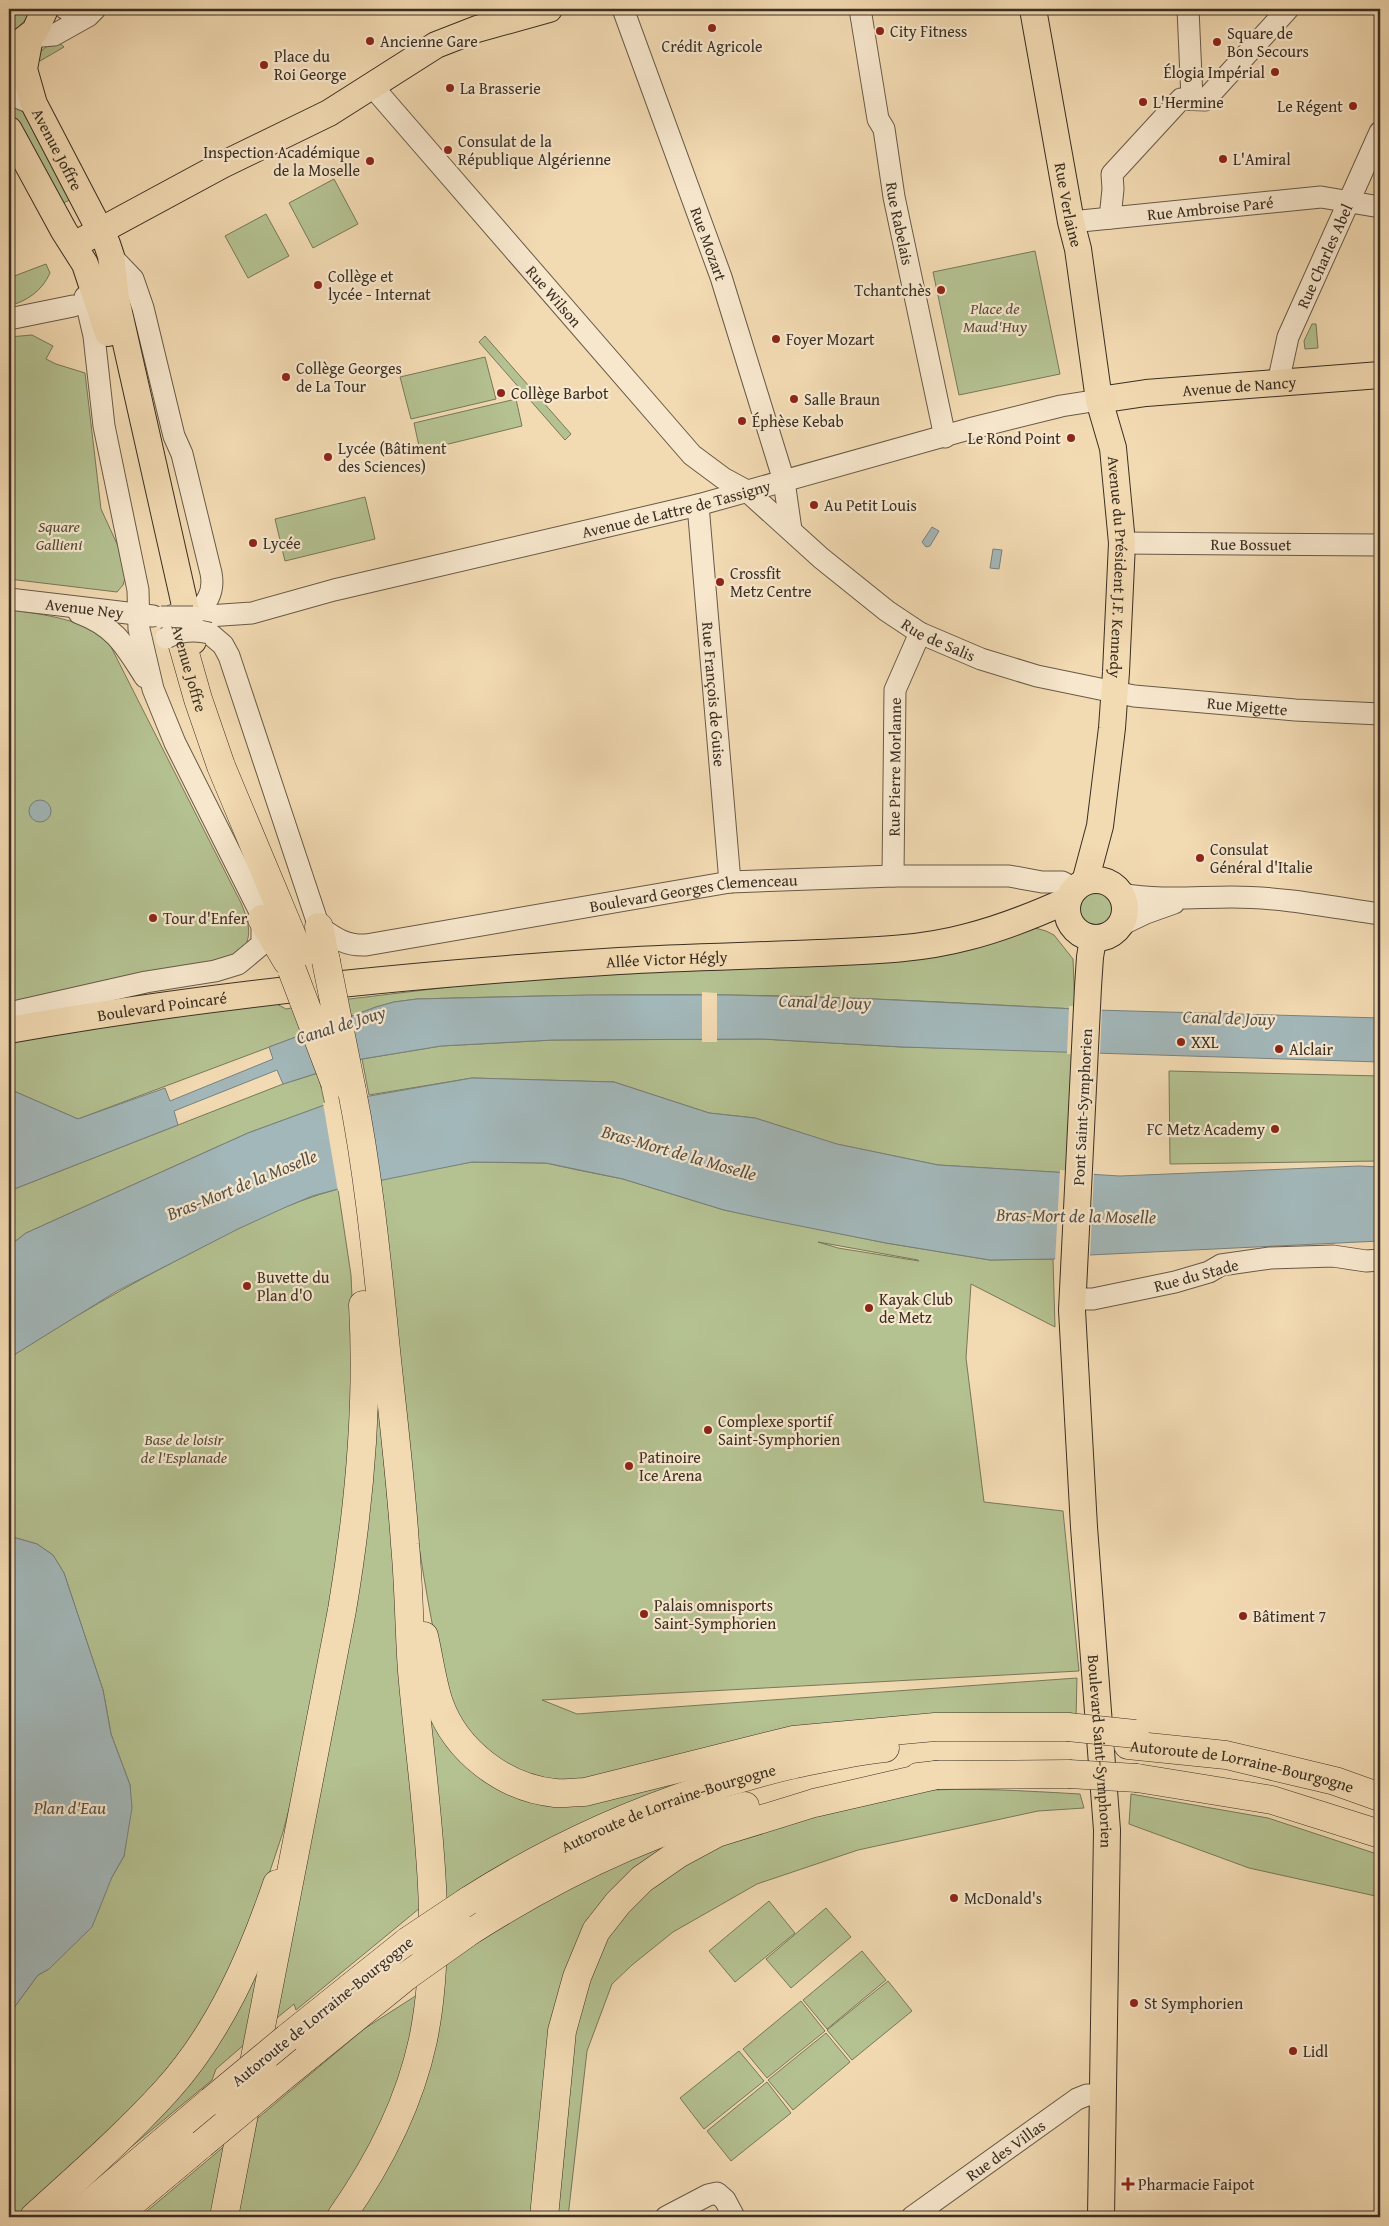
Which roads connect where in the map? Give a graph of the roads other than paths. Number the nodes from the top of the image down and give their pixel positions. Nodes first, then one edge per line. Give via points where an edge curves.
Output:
1 (45, 9) edge
2 (66, 9) edge
3 (81, 9) edge
4 (95, 9) edge
5 (549, 9) edge
6 (860, 9) edge
7 (1033, 9) edge
8 (1188, 9) edge
9 (1288, 9) edge
10 (623, 10) edge
11 (19, 42) edge
12 (372, 86) junction
13 (9, 94) edge
14 (1192, 99) junction
15 (34, 104) junction
16 (9, 130) edge
17 (1380, 132) edge
18 (1348, 201) junction
19 (1380, 207) edge
20 (1110, 218) junction
21 (1071, 222) junction
22 (100, 230) junction
23 (74, 245) junction
24 (112, 256) junction
25 (73, 306) dead end
26 (9, 319) edge
27 (1380, 375) edge
28 (1278, 383) junction
29 (1099, 400) junction
30 (945, 437) junction
31 (784, 481) junction
32 (747, 492) junction
33 (698, 505) junction
34 (791, 530) junction
35 (1122, 544) junction
36 (1380, 545) edge
37 (9, 599) edge
38 (50, 604) junction
39 (252, 613) junction
40 (139, 615) junction
41 (191, 626) junction
42 (920, 633) junction
43 (229, 656) junction
44 (151, 681) junction
45 (1114, 693) junction
46 (1380, 714) edge
47 (893, 876) junction
48 (730, 882) junction
49 (1187, 899) junction
50 (1089, 902) junction
51 (1380, 914) edge
52 (262, 919) junction
53 (1121, 925) joint
54 (319, 927) junction
55 (310, 970) junction
56 (9, 1013) edge
57 (9, 1030) edge
58 (366, 1232) junction
59 (1380, 1260) edge
60 (1073, 1293) junction
61 (405, 1544) junction
62 (325, 1696) junction
63 (1068, 1734) junction
64 (936, 1775) junction
65 (1380, 1797) edge
66 (1380, 1834) edge
67 (1103, 2095) junction
68 (34, 2217) edge
69 (74, 2217) edge
70 (115, 2217) edge
71 (224, 2217) edge
72 (342, 2217) edge
73 (544, 2217) edge
74 (666, 2217) edge
75 (734, 2217) edge
76 (912, 2217) edge
77 (1101, 2217) edge

1 - 11 main road via 40,26
2 - 3 street
4 - 11 street via 54,35
5 - 12 main road via 444,41
6 - 30 street, Rue Rabelais via 878,119 884,129 894,197
7 - 21 main road, Rue Verlaine
8 - 14 street
9 - 14 street via 1205,100
10 - 31 street, Rue Mozart via 721,277
11 - 15 main road, Avenue Joffre
12 - 22 main road via 329,112
12 - 32 street, Rue Wilson via 692,455
13 - 15 street
14 - 20 street via 1180,99 1112,174
15 - 22 main road, Avenue Joffre
16 - 23 main road, Avenue Joffre
17 - 18 street, Rue Charles Abel
18 - 19 street, Rue Ambroise Paré
18 - 20 street, Rue Ambroise Paré via 1321,197
18 - 28 street, Rue Charles Abel via 1288,337
20 - 21 street, Rue Ambroise Paré
21 - 29 main road, Rue Verlaine via 1078,249
22 - 23 main road
22 - 24 main road, Avenue Joffre
23 - 40 street, Avenue Joffre via 76,268 94,336 104,426 138,590
23 - 41 main road, Avenue Joffre via 97,296
24 - 41 main road, Avenue Joffre via 116,300
24 - 41 street, Avenue Joffre via 133,279 142,308 213,585 208,601
25 - 26 street
27 - 28 main road, Avenue de Nancy
28 - 29 main road, Avenue de Nancy
29 - 30 street, Avenue de Lattre de Tassigny via 1061,406
29 - 35 main road, Avenue du Président J.F. Kennedy via 1113,448
30 - 31 street, Avenue de Lattre de Tassigny
31 - 32 street, Avenue de Lattre de Tassigny
31 - 34 street
32 - 33 street, Avenue de Lattre de Tassigny
32 - 34 street, Rue de Salis
33 - 39 street, Avenue de Lattre de Tassigny via 334,590
33 - 48 street, Rue François de Guise
34 - 42 street, Rue de Salis via 853,584
35 - 36 street, Rue Bossuet
35 - 45 main road, Avenue du Président J.F. Kennedy
37 - 38 street, Avenue Ney
38 - 40 street, Avenue Ney
38 - 44 street via 95,619 108,627
39 - 41 street, Avenue Ney
39 - 43 street, Avenue Joffre via 232,630
40 - 41 street, Avenue Ney
40 - 44 street, Avenue Joffre
41 - 43 street, Avenue Joffre
41 - 44 street via 156,650
41 - 55 highway, Avenue Joffre via 233,766
41 - 55 highway, Avenue Joffre via 198,699 221,766
42 - 45 street, Rue de Salis via 1010,669
42 - 47 street, Rue Pierre Morlanne via 895,690
43 - 54 street, Avenue Joffre
44 - 52 street, Avenue Joffre via 175,744
45 - 46 street, Rue Migette via 1216,704
45 - 50 main road, Avenue du Président J.F. Kennedy
47 - 48 street, Boulevard Georges Clemenceau
47 - 50 street, Boulevard Georges Clemenceau via 1009,876 1062,882
48 - 54 street, Boulevard Georges Clemenceau via 366,945 341,942
49 - 50 street, Boulevard Georges Clemenceau
49 - 51 street, Boulevard Georges Clemenceau via 1232,897 1274,900
49 - 53 street, Boulevard Georges Clemenceau
50 - 53 main road, Allée Victor Hégly via 1109,936
50 - 55 main road, Allée Victor Hégly via 965,938 912,948 611,962 409,977
50 - 60 main road, Pont Saint-Symphorien via 1090,957
52 - 55 highway
52 - 56 street, Boulevard Poincaré via 262,944 238,964
54 - 55 highway
55 - 57 main road, Boulevard Poincaré via 111,1014
55 - 58 highway, bridge via 343,1087 360,1132
58 - 61 highway
58 - 62 highway via 363,1452 355,1532
59 - 60 street, Rue du Stade via 1333,1256 1270,1258 1221,1265 1175,1282 1093,1299
60 - 67 main road, Boulevard Saint-Symphorien via 1084,1526 1107,1830
61 - 63 highway via 439,1703 450,1726 481,1762 524,1786 554,1793 585,1792 793,1740 935,1727
61 - 72 highway via 412,1669 432,1888 430,1989 422,2041 409,2089 390,2138 366,2183
62 - 68 highway via 276,1885 230,1997 214,2026 167,2090
62 - 71 highway
63 - 65 highway, Autoroute de Lorraine-Bourgogne, bridge via 1209,1743 1226,1755 1326,1779
63 - 69 highway, Autoroute de Lorraine-Bourgogne, bridge via 881,1749 768,1771 697,1792 622,1820 533,1862 408,1941
64 - 66 highway, Autoroute de Lorraine-Bourgogne, bridge via 1069,1774 1137,1778 1272,1800
64 - 70 highway, Autoroute de Lorraine-Bourgogne, bridge via 809,1790 708,1816 637,1843 519,1900 408,1975
64 - 73 highway via 814,1804 717,1833 642,1879 618,1903 596,1931 576,1977 562,2031
67 - 76 street, Rue des Villas via 1077,2099
67 - 77 main road, Boulevard Saint-Symphorien
74 - 75 street via 717,2193

